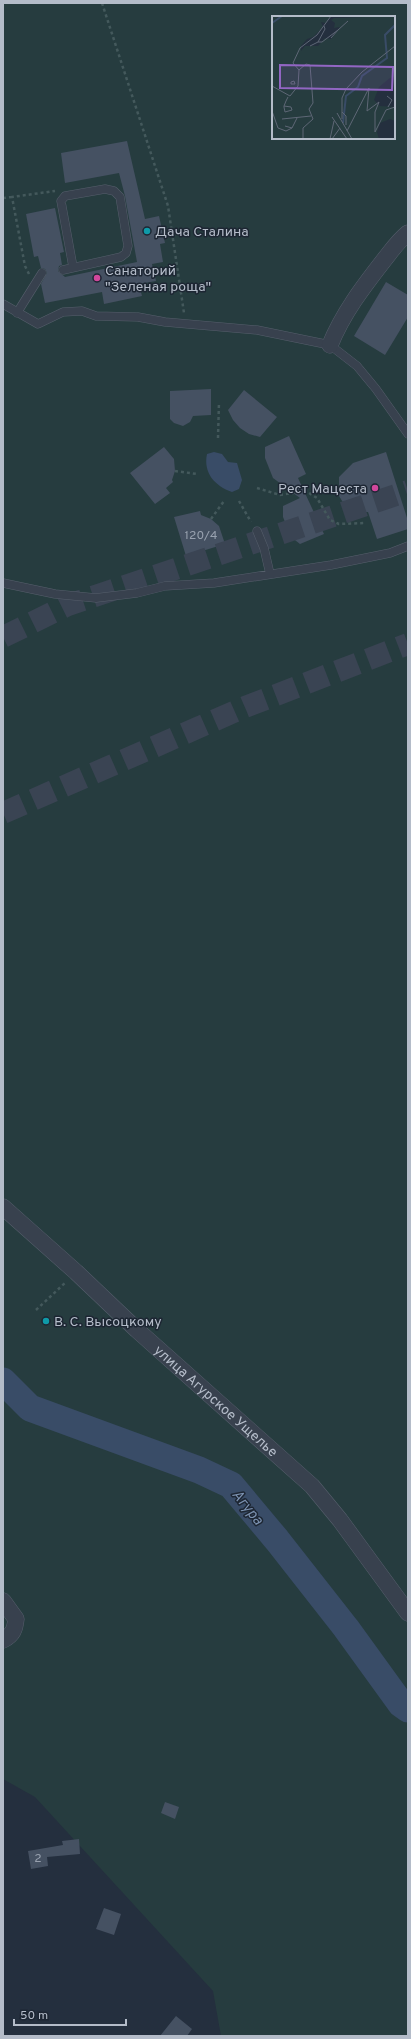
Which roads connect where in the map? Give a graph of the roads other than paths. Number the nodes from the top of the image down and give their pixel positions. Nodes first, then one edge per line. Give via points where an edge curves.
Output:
1 (408, 233) edge
2 (73, 266) junction
3 (63, 270) dead end
4 (42, 273) dead end
5 (3, 304) edge
6 (17, 313) junction
7 (330, 345) junction
8 (408, 434) edge
9 (257, 531) road end
10 (408, 546) edge
11 (270, 574) junction
12 (3, 583) edge
13 (3, 1207) edge
14 (3, 1601) edge
15 (408, 1613) edge
16 (3, 1640) edge

1 - 7 street via 399,240 338,323
2 - 2 lane via 121,257 126,253 128,246 120,197 114,191 105,189 65,196 61,201
2 - 3 lane
4 - 6 lane
5 - 6 lane
6 - 7 lane via 38,324 63,312 82,311 96,316 138,317 257,330
7 - 8 lane via 357,366
9 - 11 lane
10 - 11 lane via 390,553 331,565
11 - 12 lane via 165,586 137,593 96,598 56,594
13 - 15 street, улица Агурское Ущелье via 312,1486
14 - 16 street via 16,1618 15,1628 10,1637

